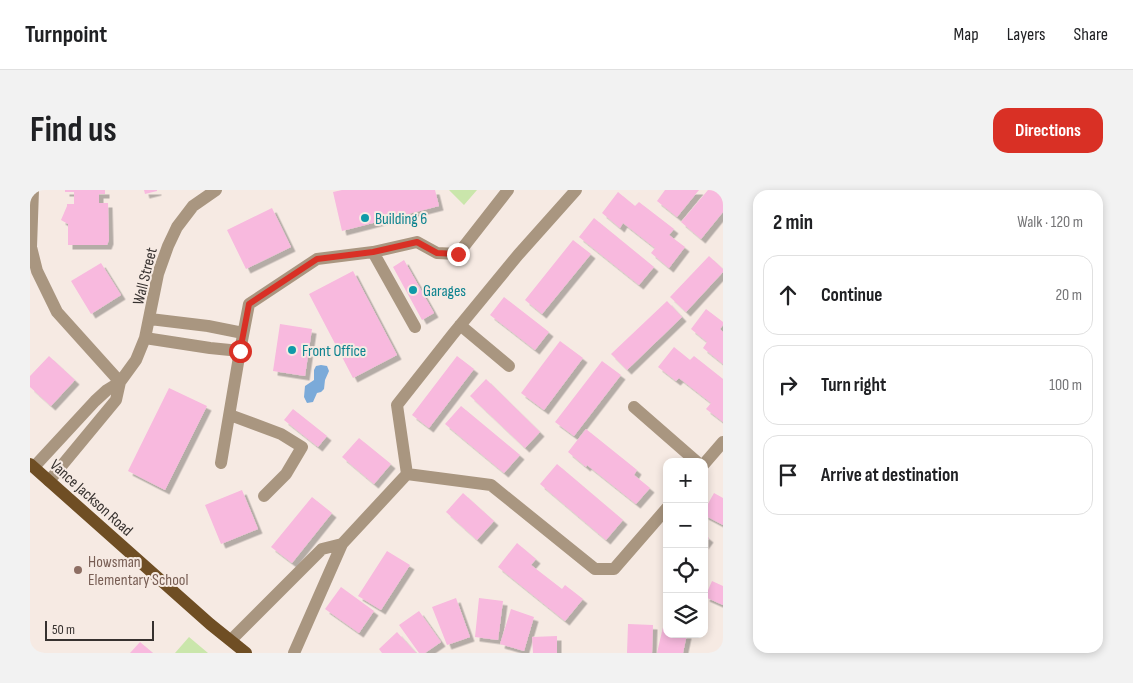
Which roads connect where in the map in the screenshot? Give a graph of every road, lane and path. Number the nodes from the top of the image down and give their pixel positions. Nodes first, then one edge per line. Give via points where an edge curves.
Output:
1 (33, 190) edge
2 (216, 190) edge
3 (508, 190) edge
4 (576, 190) edge
5 (373, 252) junction
6 (150, 319) junction
7 (460, 325) junction
8 (415, 327) dead end
9 (243, 333) junction
10 (145, 338) junction
11 (240, 351) junction
12 (509, 366) dead end
13 (120, 382) junction
14 (634, 407) dead end
15 (230, 416) junction
16 (723, 442) edge
17 (692, 458) edge
18 (708, 459) edge
19 (221, 463) dead end
20 (32, 466) edge
21 (408, 474) junction
22 (49, 481) junction
23 (264, 496) dead end
24 (663, 513) edge
25 (342, 544) junction
26 (231, 640) junction
27 (246, 653) edge
28 (294, 653) edge

1 - 13 street via 31,247 37,271 57,312
2 - 6 street, Wall Street via 193,206 177,227 161,266
3 - 5 street via 458,254 437,253 417,242
4 - 7 street
5 - 8 street
5 - 9 street via 317,259 249,304
6 - 9 street
6 - 10 street, Wall Street
7 - 12 street
7 - 21 street via 397,405
9 - 11 street
10 - 11 street
10 - 13 street, Wall Street via 136,360
11 - 15 street
13 - 20 street, Wall Street via 95,401
13 - 22 street, Wall Street via 116,400
14 - 17 street
15 - 19 street
15 - 23 street via 281,434 302,447 286,474
16 - 18 street
20 - 22 main road, Vance Jackson Road
21 - 24 street via 492,485 594,569 614,569
21 - 25 street
22 - 26 main road, Vance Jackson Road
25 - 26 street via 322,549
25 - 28 street
26 - 27 main road, Vance Jackson Road

